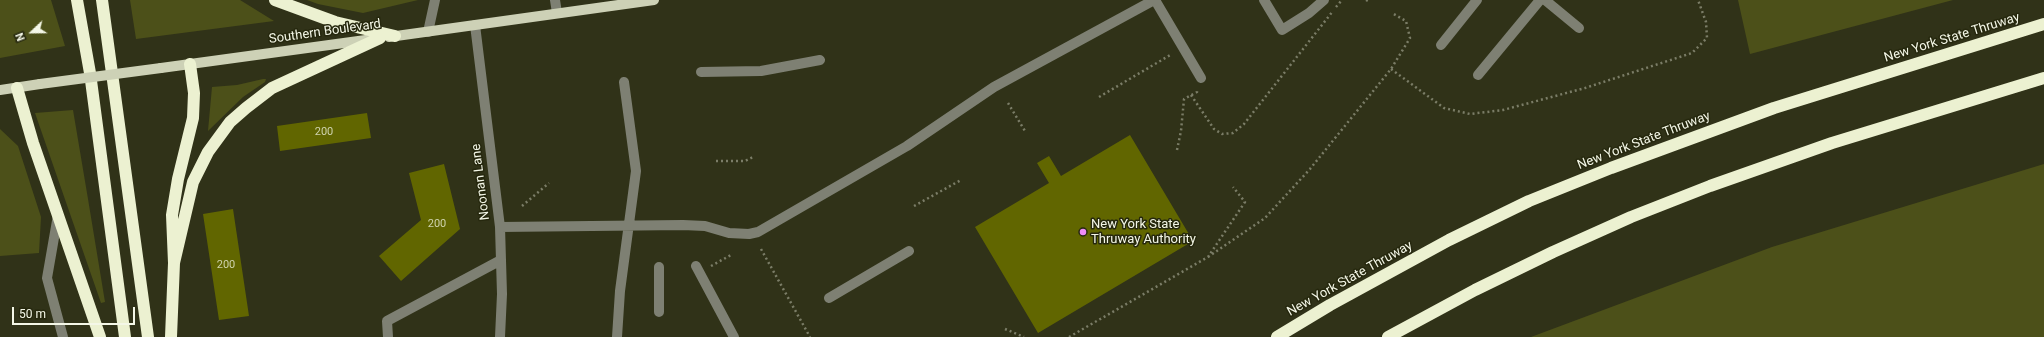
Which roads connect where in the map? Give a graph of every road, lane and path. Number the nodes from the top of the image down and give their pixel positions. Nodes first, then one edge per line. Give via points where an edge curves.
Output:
1 (77, 0) edge
2 (102, 0) edge
3 (275, 0) edge
4 (435, 0) edge
5 (554, 0) edge
6 (654, 0) edge
7 (1154, 0) edge
8 (1264, 0) edge
9 (1324, 0) edge
10 (1342, 0) edge
11 (1477, 0) edge
12 (1540, 0) edge
13 (1545, 0) edge
14 (1698, 0) edge
15 (615, 3) edge
16 (557, 13) junction
17 (1392, 13) dead end
18 (2044, 24) edge
19 (475, 25) junction
20 (1579, 28) dead end
21 (428, 32) junction
22 (395, 36) junction
23 (380, 38) junction
24 (1441, 45) dead end
25 (1183, 47) junction
26 (820, 60) dead end
27 (190, 64) junction
28 (1391, 69) junction
29 (701, 72) dead end
30 (1478, 75) dead end
31 (1201, 78) dead end
32 (2044, 78) edge
33 (624, 82) dead end
34 (17, 88) junction
35 (0, 90) edge
36 (1191, 95) dead end
37 (1099, 97) dead end
38 (1184, 98) dead end
39 (1008, 103) dead end
40 (1025, 131) dead end
41 (1177, 150) dead end
42 (753, 157) dead end
43 (716, 161) dead end
44 (960, 180) dead end
45 (549, 183) dead end
46 (1233, 187) dead end
47 (522, 206) dead end
48 (914, 206) dead end
49 (58, 215) junction
50 (629, 226) junction
51 (500, 227) junction
52 (761, 249) dead end
53 (909, 251) dead end
54 (731, 254) dead end
55 (1208, 257) junction
56 (501, 260) junction
57 (174, 263) junction
58 (659, 267) dead end
59 (698, 269) joint
60 (829, 298) dead end
61 (659, 312) dead end
62 (1005, 329) dead end
63 (63, 337) edge
64 (100, 337) edge
65 (125, 337) edge
66 (148, 337) edge
67 (171, 337) edge
68 (388, 337) edge
69 (500, 337) edge
70 (617, 337) edge
71 (734, 337) edge
72 (810, 337) edge
73 (1024, 337) edge
74 (1069, 337) edge
75 (1277, 337) edge
76 (1388, 337) edge

1 - 65 highway via 89,66
2 - 66 highway
3 - 22 highway via 335,22
4 - 21 street
5 - 16 street
6 - 15 main road, Southern Boulevard
7 - 25 street
7 - 50 street via 994,87 907,146 765,229 740,234 706,226
8 - 9 street via 1282,30
10 - 36 path via 1238,130 1228,135 1218,133
11 - 24 street
12 - 30 street
13 - 20 street
14 - 28 path via 1706,22 1707,38 1692,53 1585,88 1503,110 1470,114 1444,108
15 - 16 main road, Southern Boulevard
16 - 19 main road, Southern Boulevard
17 - 28 path via 1406,21 1410,38
18 - 75 highway, New York State Thruway via 1774,108 1650,152 1529,201 1449,240
19 - 21 main road, Southern Boulevard
19 - 51 street, Noonan Lane
21 - 22 main road, Southern Boulevard
22 - 23 main road, Southern Boulevard
23 - 27 main road, Southern Boulevard
23 - 57 highway via 272,88 230,122 208,152 193,182
25 - 31 street
25 - 37 path
26 - 29 street via 761,71
27 - 34 main road, Southern Boulevard, bridge
27 - 57 highway via 194,93 193,112 172,215
28 - 55 path via 1310,169 1265,218
32 - 76 highway via 1789,158 1710,186 1513,271
33 - 50 street via 636,171
34 - 35 main road, Southern Boulevard
34 - 49 highway via 24,117
38 - 41 path
39 - 40 path
42 - 43 path via 745,161
44 - 48 path
45 - 47 path
46 - 55 path via 1245,202
49 - 63 street via 47,278
49 - 64 highway
50 - 51 street
50 - 70 street
51 - 56 street, Noonan Lane
52 - 72 path
53 - 60 street
54 - 59 path
55 - 74 path
56 - 68 street via 387,321
56 - 69 street, Noonan Lane
57 - 67 highway
58 - 61 street
59 - 71 street
62 - 73 path

